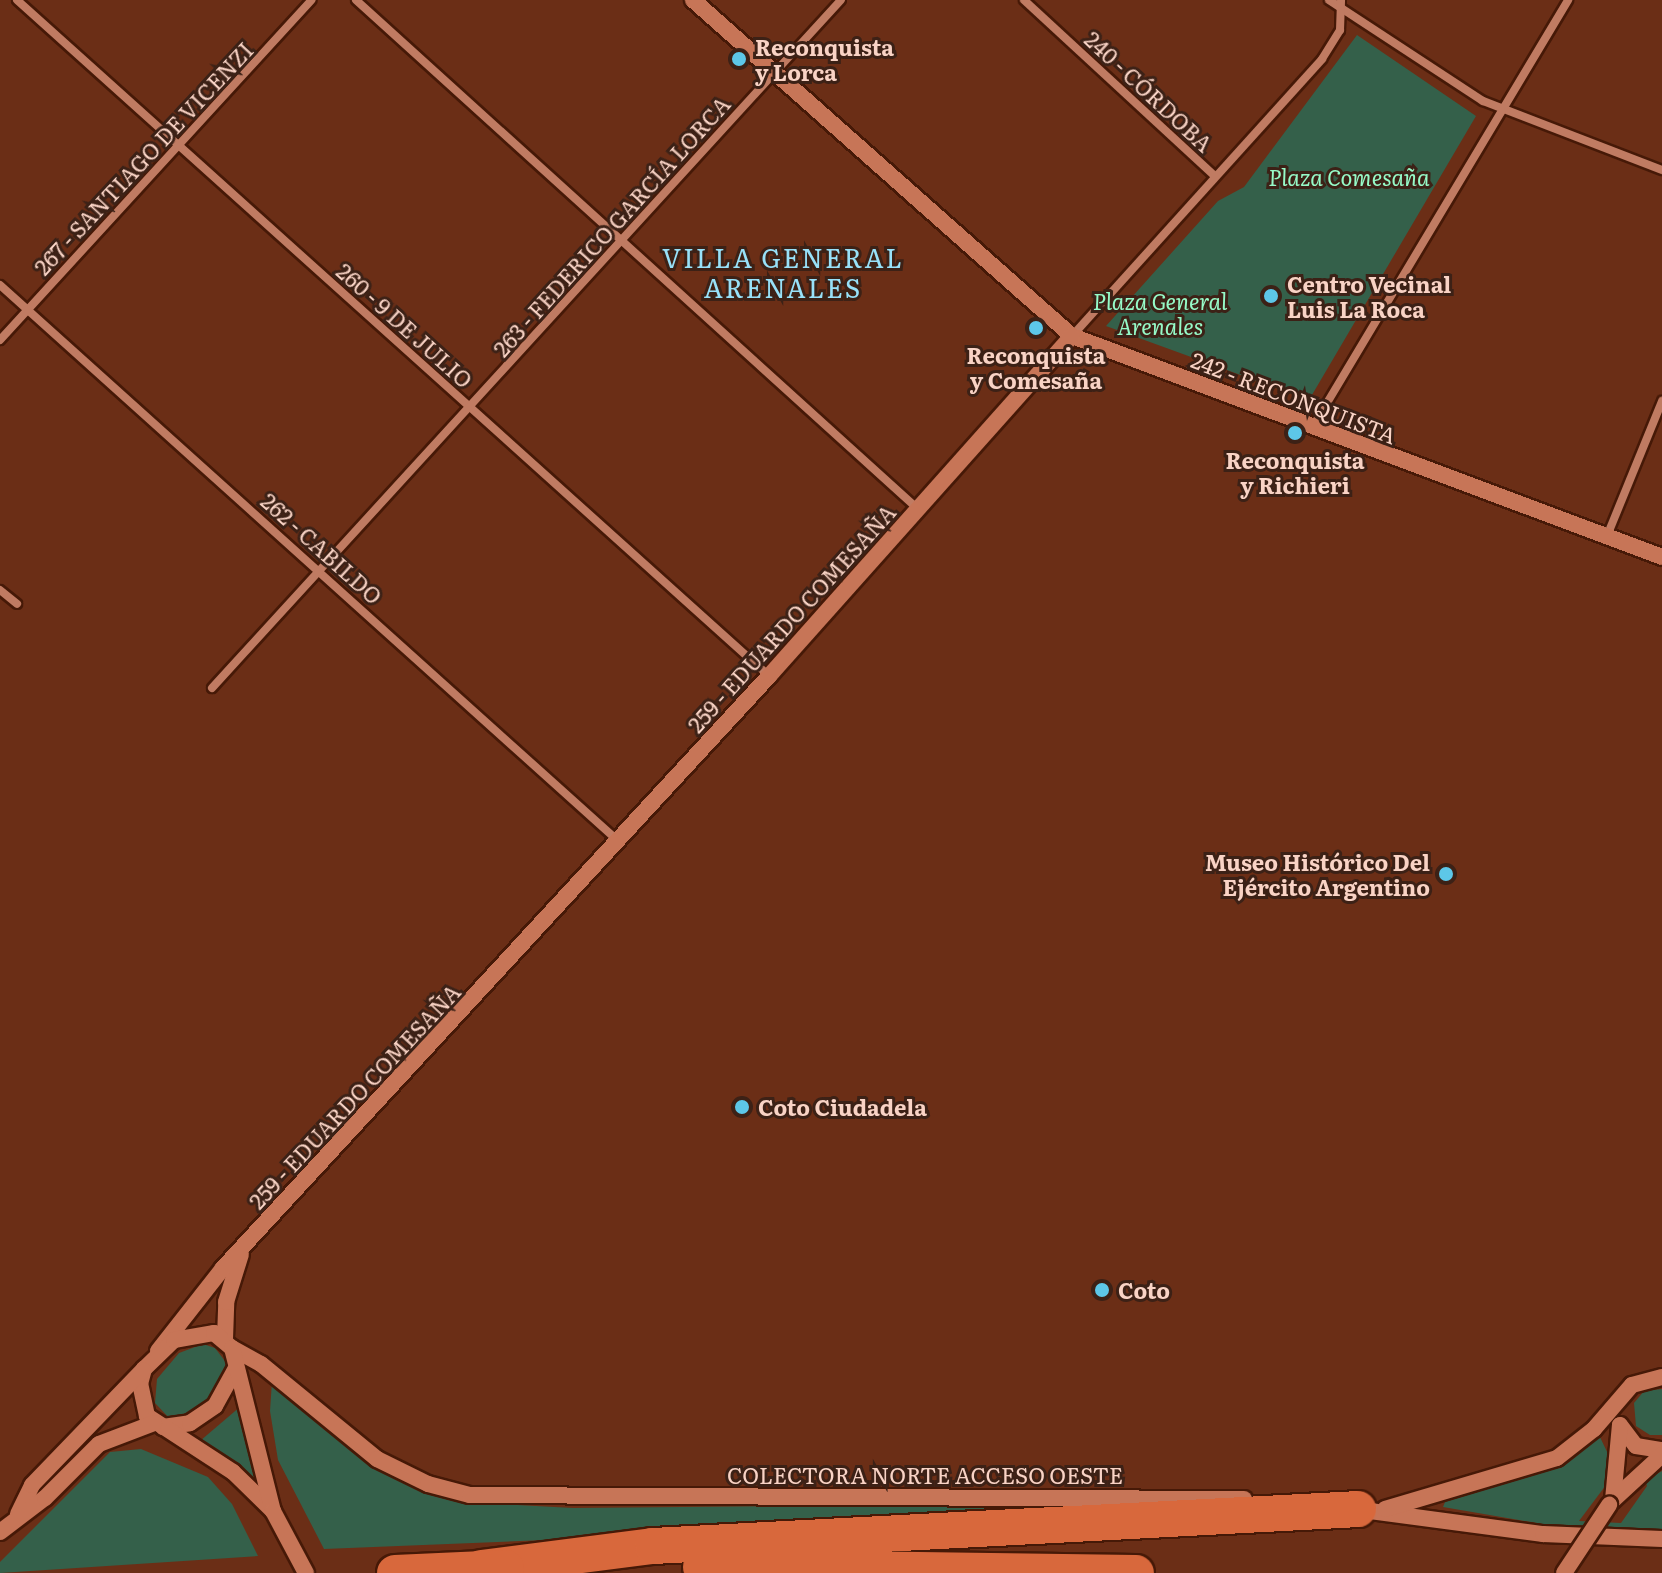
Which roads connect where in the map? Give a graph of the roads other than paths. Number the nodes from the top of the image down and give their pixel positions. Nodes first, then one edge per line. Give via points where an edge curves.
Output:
1 (17, 0) edge
2 (312, 0) edge
3 (356, 0) edge
4 (693, 0) edge
5 (841, 0) edge
6 (1024, 0) edge
7 (1329, 0) edge
8 (1568, 0) edge
9 (1341, 4) edge
10 (774, 73) junction
11 (1501, 109) junction
12 (181, 145) junction
13 (1662, 170) edge
14 (1215, 176) junction
15 (622, 242) junction
16 (0, 285) edge
17 (28, 310) junction
18 (1072, 336) junction
19 (0, 340) edge
20 (1662, 401) edge
21 (469, 408) junction
22 (1312, 428) junction
23 (918, 509) junction
24 (1607, 536) junction
25 (1662, 557) edge
26 (320, 570) junction
27 (0, 590) edge
28 (17, 604) dead end
29 (769, 676) junction
30 (212, 688) dead end
31 (618, 841) junction
32 (243, 1249) junction
33 (228, 1343) junction
34 (158, 1351) junction
35 (236, 1368) junction
36 (144, 1369) junction
37 (1662, 1377) edge
38 (1620, 1403) junction
39 (158, 1425) junction
40 (1620, 1425) junction
41 (1662, 1452) edge
42 (1611, 1503) junction
43 (1367, 1510) junction
44 (18, 1514) junction
45 (276, 1518) junction
46 (0, 1532) edge
47 (1662, 1539) edge
48 (481, 1568) junction
49 (306, 1573) edge
50 (395, 1573) edge
51 (1136, 1573) edge
52 (1564, 1573) edge

1 - 12 street, 260 - 9 DE JULIO
2 - 12 street, 267 - SANTIAGO DE VICENZI
3 - 15 street
4 - 10 street, 242 - RECONQUISTA
5 - 10 street, 263 - FEDERICO GARCÍA LORCA
6 - 14 street, 240 - CÓRDOBA
7 - 9 street
8 - 11 street
9 - 11 street via 1464,90
9 - 14 street, 259 - EDUARDO COMESAÑA via 1340,30 1322,59
10 - 15 street, 263 - FEDERICO GARCÍA LORCA
10 - 18 street, 242 - RECONQUISTA
11 - 13 street
11 - 22 street
12 - 17 street, 267 - SANTIAGO DE VICENZI
12 - 21 street, 260 - 9 DE JULIO
14 - 18 street, 259 - EDUARDO COMESAÑA
15 - 21 street, 263 - FEDERICO GARCÍA LORCA
15 - 23 street
16 - 17 street, 262 - CABILDO
17 - 19 street, 267 - SANTIAGO DE VICENZI
17 - 26 street, 262 - CABILDO
18 - 22 street, 242 - RECONQUISTA
18 - 23 street, 259 - EDUARDO COMESAÑA
20 - 24 street
21 - 26 street, 263 - FEDERICO GARCÍA LORCA
21 - 29 street, 260 - 9 DE JULIO
22 - 24 street, 242 - RECONQUISTA
23 - 29 street, 259 - EDUARDO COMESAÑA
24 - 25 street, 242 - RECONQUISTA
26 - 30 street, 263 - FEDERICO GARCÍA LORCA
26 - 31 street, 262 - CABILDO
27 - 28 street
29 - 31 street, 259 - EDUARDO COMESAÑA
31 - 32 street, 259 - EDUARDO COMESAÑA
32 - 33 street, 259 - EDUARDO COMESAÑA via 228,1289
32 - 34 street, 259 - EDUARDO COMESAÑA via 195,1300
33 - 34 street via 202,1331
33 - 35 street
33 - 43 street, COLECTORA NORTE ACCESO OESTE via 284,1381 334,1429 377,1459 428,1484 470,1495 1162,1496
34 - 36 street
35 - 39 street via 215,1406 190,1423
35 - 45 street
36 - 39 street via 142,1406
36 - 44 street via 32,1485
37 - 38 street via 1632,1385
38 - 40 street
38 - 43 street via 1557,1458
39 - 44 street via 99,1444 45,1498
39 - 45 street via 233,1472
40 - 41 street via 1636,1446
40 - 42 street
41 - 42 street
42 - 52 street, bridge
43 - 47 street, COLECTORA NORTE ACCESO OESTE via 1543,1534
43 - 48 highway via 653,1546
44 - 46 street
45 - 49 street
48 - 50 highway
48 - 51 highway

